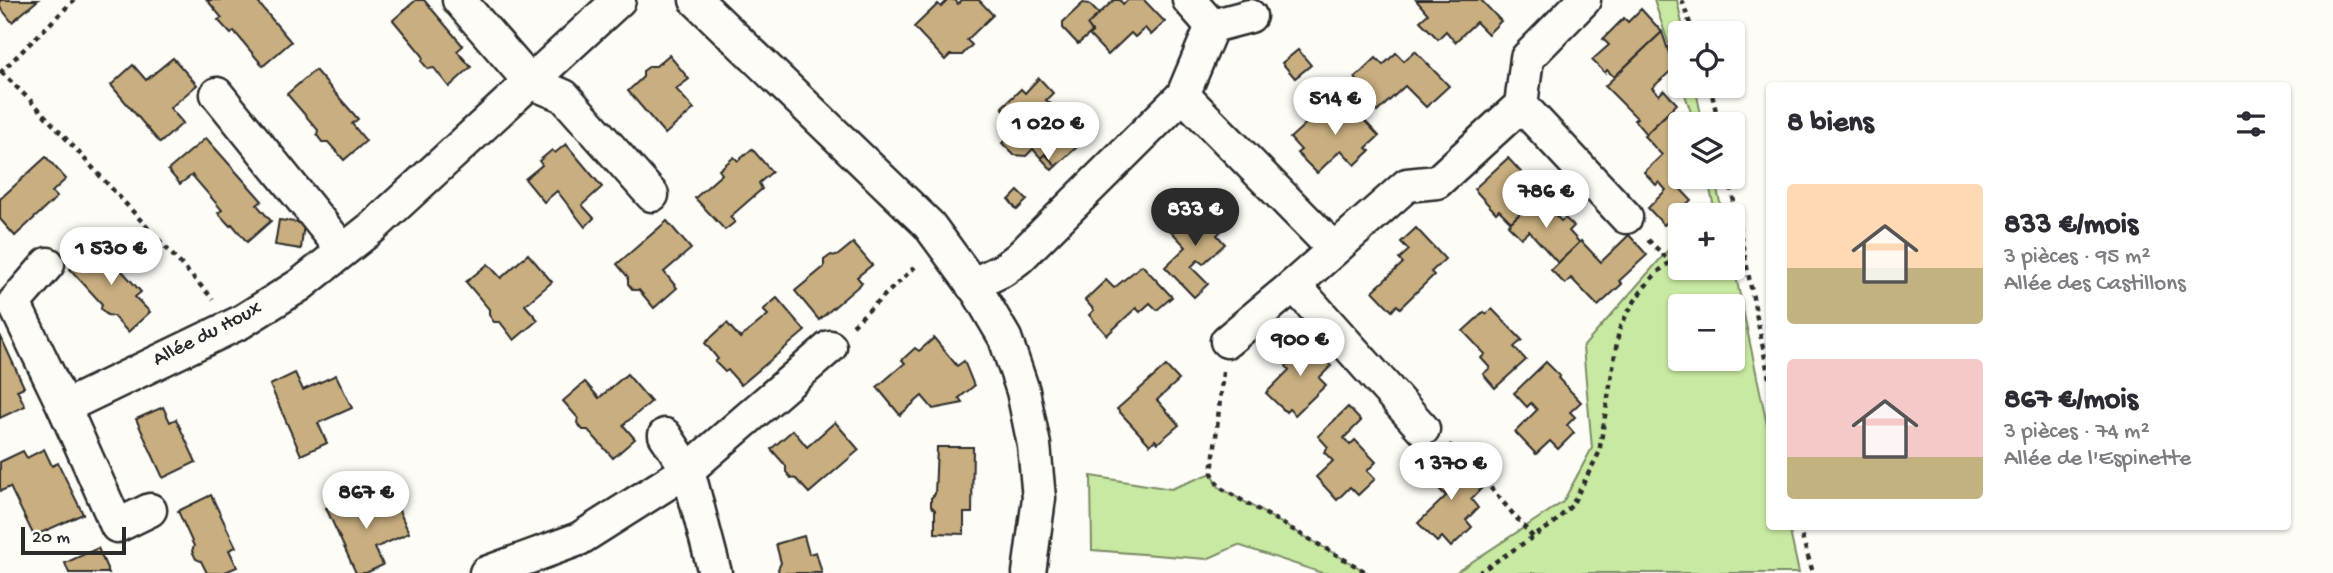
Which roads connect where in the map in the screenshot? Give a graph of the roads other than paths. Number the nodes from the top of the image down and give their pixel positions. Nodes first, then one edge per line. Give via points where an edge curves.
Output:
1 (459, 0) edge
2 (619, 0) edge
3 (696, 0) edge
4 (1189, 0) edge
5 (1584, 0) edge
6 (1250, 16) dead end
7 (1212, 26) junction
8 (530, 82) junction
9 (217, 94) dead end
10 (1183, 95) junction
11 (1521, 104) junction
12 (652, 195) dead end
13 (1626, 217) dead end
14 (1334, 249) junction
15 (344, 250) junction
16 (48, 264) dead end
17 (972, 285) junction
18 (1294, 285) junction
19 (830, 348) road end
20 (1225, 353) road end
21 (64, 407) junction
22 (1423, 429) dead end
23 (665, 435) dead end
24 (688, 470) junction
25 (150, 510) dead end
26 (486, 573) edge
27 (715, 573) edge
28 (1029, 573) edge

1 - 8 street
2 - 8 street, Allée du Houx
3 - 17 street via 929,225
4 - 7 street
5 - 11 street via 1527,58
6 - 7 street
7 - 10 street
8 - 12 street via 564,96
8 - 15 street, Allée du Houx
9 - 15 street
10 - 14 street
10 - 17 street via 1019,258
11 - 13 street
11 - 14 street via 1437,182 1407,186
14 - 18 street
15 - 21 street, Allée du Houx via 300,285 230,327
16 - 21 street via 13,303
17 - 28 street via 1005,338 1023,391 1034,445 1039,498
18 - 20 street
18 - 22 street
19 - 24 street
21 - 25 street via 117,526
23 - 24 street
24 - 26 street via 579,540
24 - 27 street

